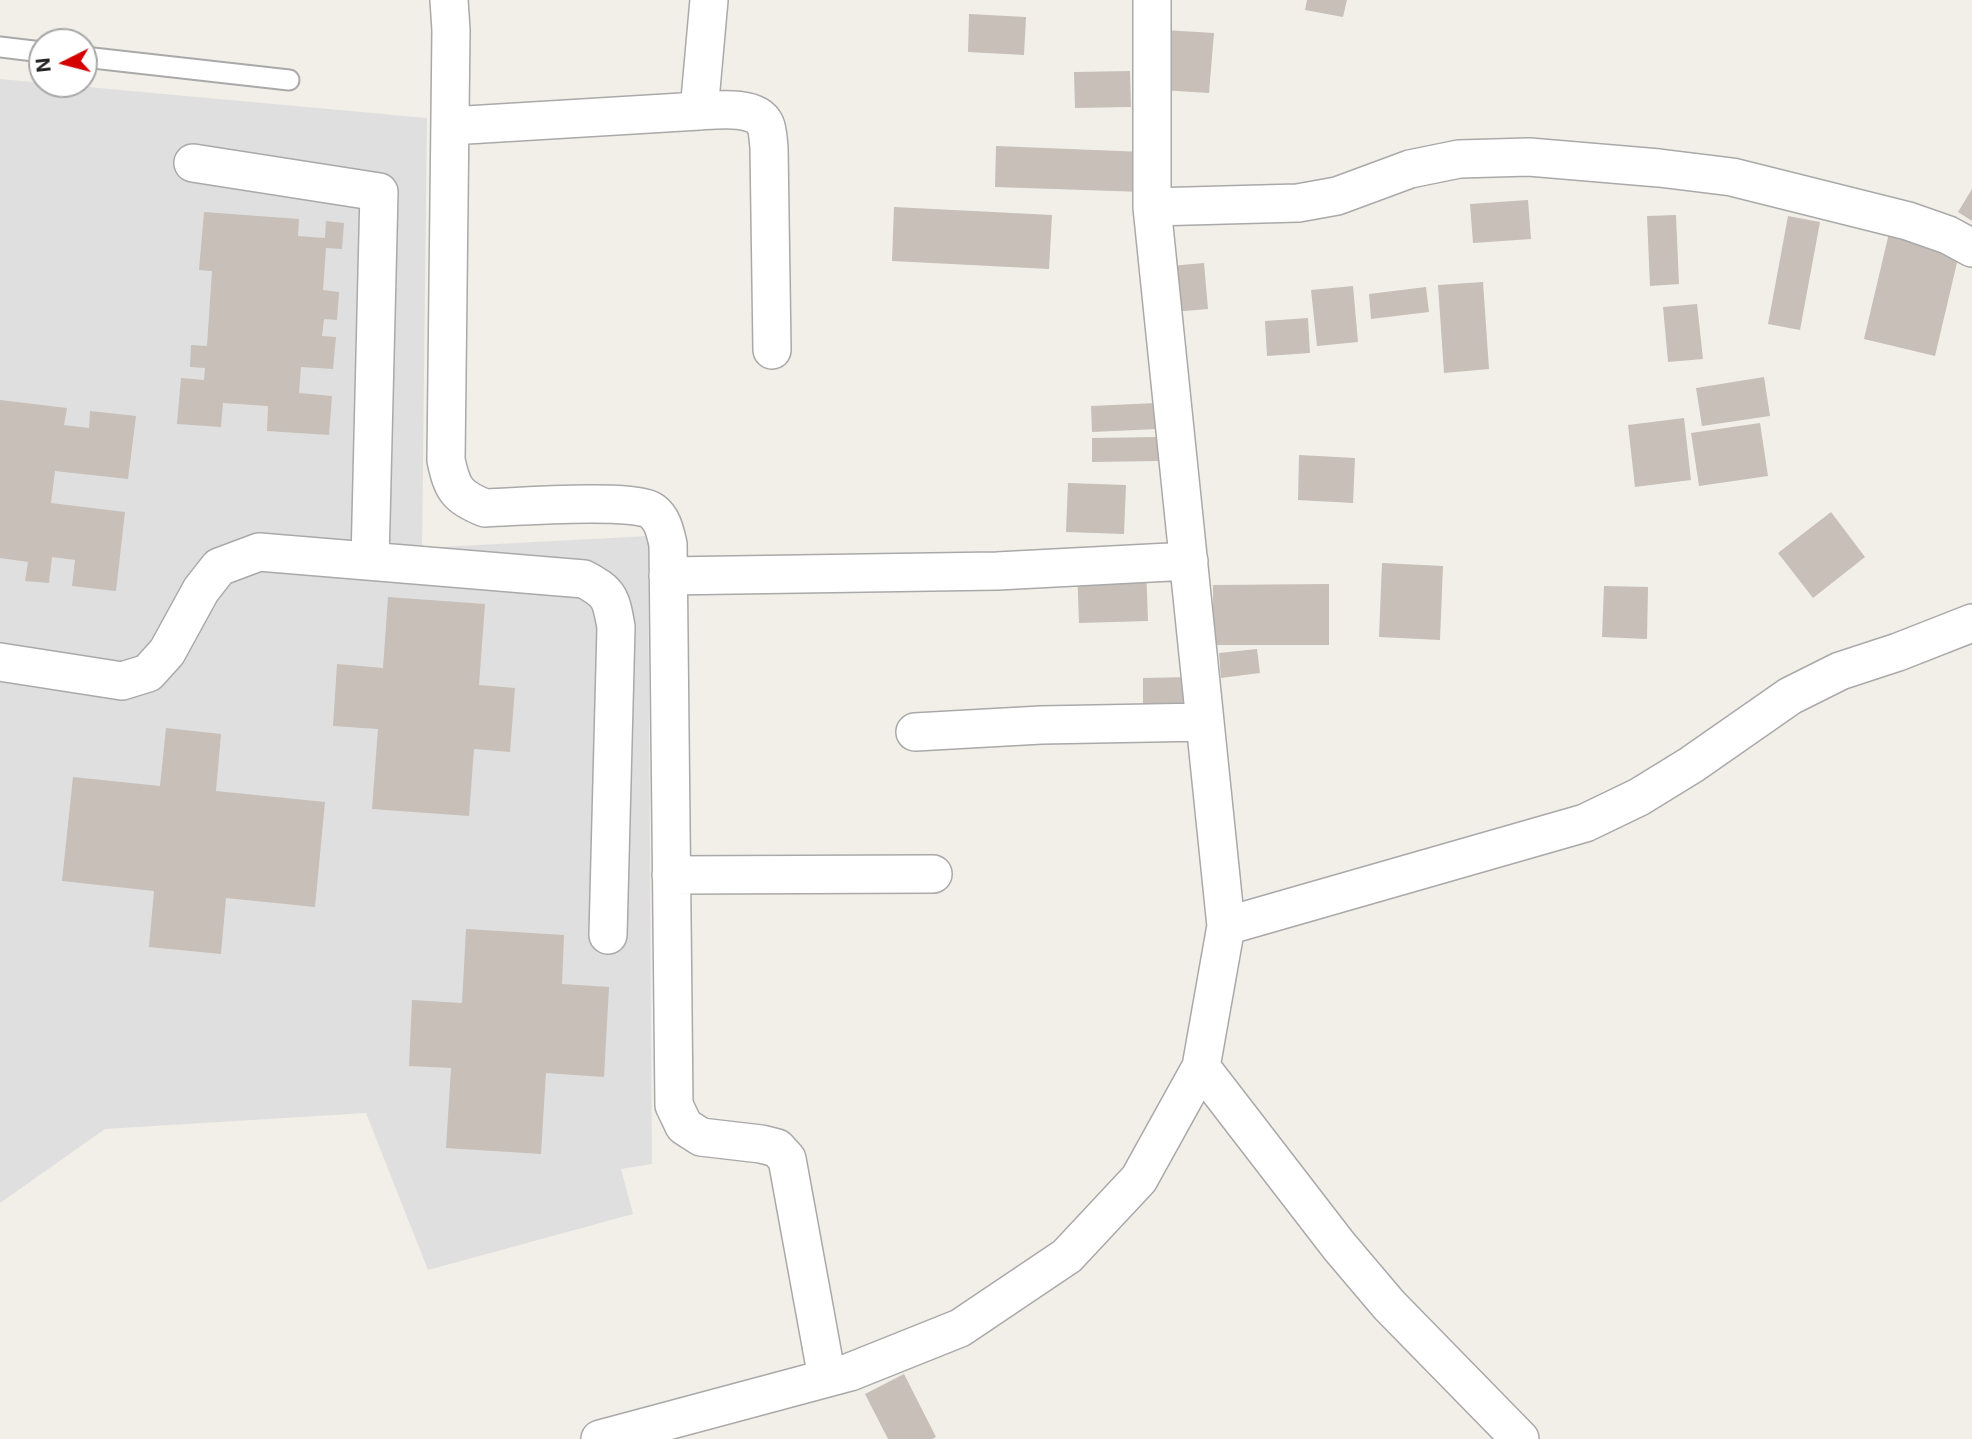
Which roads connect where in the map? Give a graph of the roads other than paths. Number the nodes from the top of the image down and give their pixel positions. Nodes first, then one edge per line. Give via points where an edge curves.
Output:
1 (449, 0) edge
2 (709, 0) edge
3 (1152, 0) edge
4 (0, 47) edge
5 (28, 50) edge
6 (98, 59) edge
7 (289, 79) dead end
8 (699, 111) junction
9 (450, 126) junction
10 (193, 163) dead end
11 (1152, 207) junction
12 (1972, 248) edge
13 (772, 350) dead end
14 (370, 561) junction
15 (1188, 561) junction
16 (668, 576) junction
17 (1972, 623) edge
18 (0, 663) edge
19 (1205, 722) junction
20 (915, 732) dead end
21 (933, 874) dead end
22 (671, 875) junction
23 (1226, 926) junction
24 (608, 935) dead end
25 (1201, 1067) junction
26 (827, 1378) junction
27 (600, 1439) edge
28 (1520, 1439) edge

1 - 9 street
2 - 8 street
3 - 11 street
4 - 5 lane
6 - 7 lane
8 - 9 street
8 - 13 street via 736,110 755,114 764,123 769,147
9 - 16 street via 446,460 450,479 463,499 485,508 625,505 651,509 662,522 668,544
10 - 14 street via 379,192
11 - 12 street via 1298,203 1459,159 1529,157 1732,177 1908,221
11 - 15 street
14 - 18 street via 259,552 219,567 167,652 148,673 122,681
14 - 24 street via 584,579 604,590 616,627
15 - 16 street via 998,571
15 - 19 street
16 - 22 street
17 - 23 street via 1840,671 1790,696 1691,765 1585,823
19 - 20 street
19 - 23 street
21 - 22 street
22 - 26 street via 674,1105 684,1126 701,1137 777,1148 787,1159
23 - 25 street
25 - 26 street via 1139,1179 1067,1256 960,1328
25 - 28 street via 1373,1286
26 - 27 street

